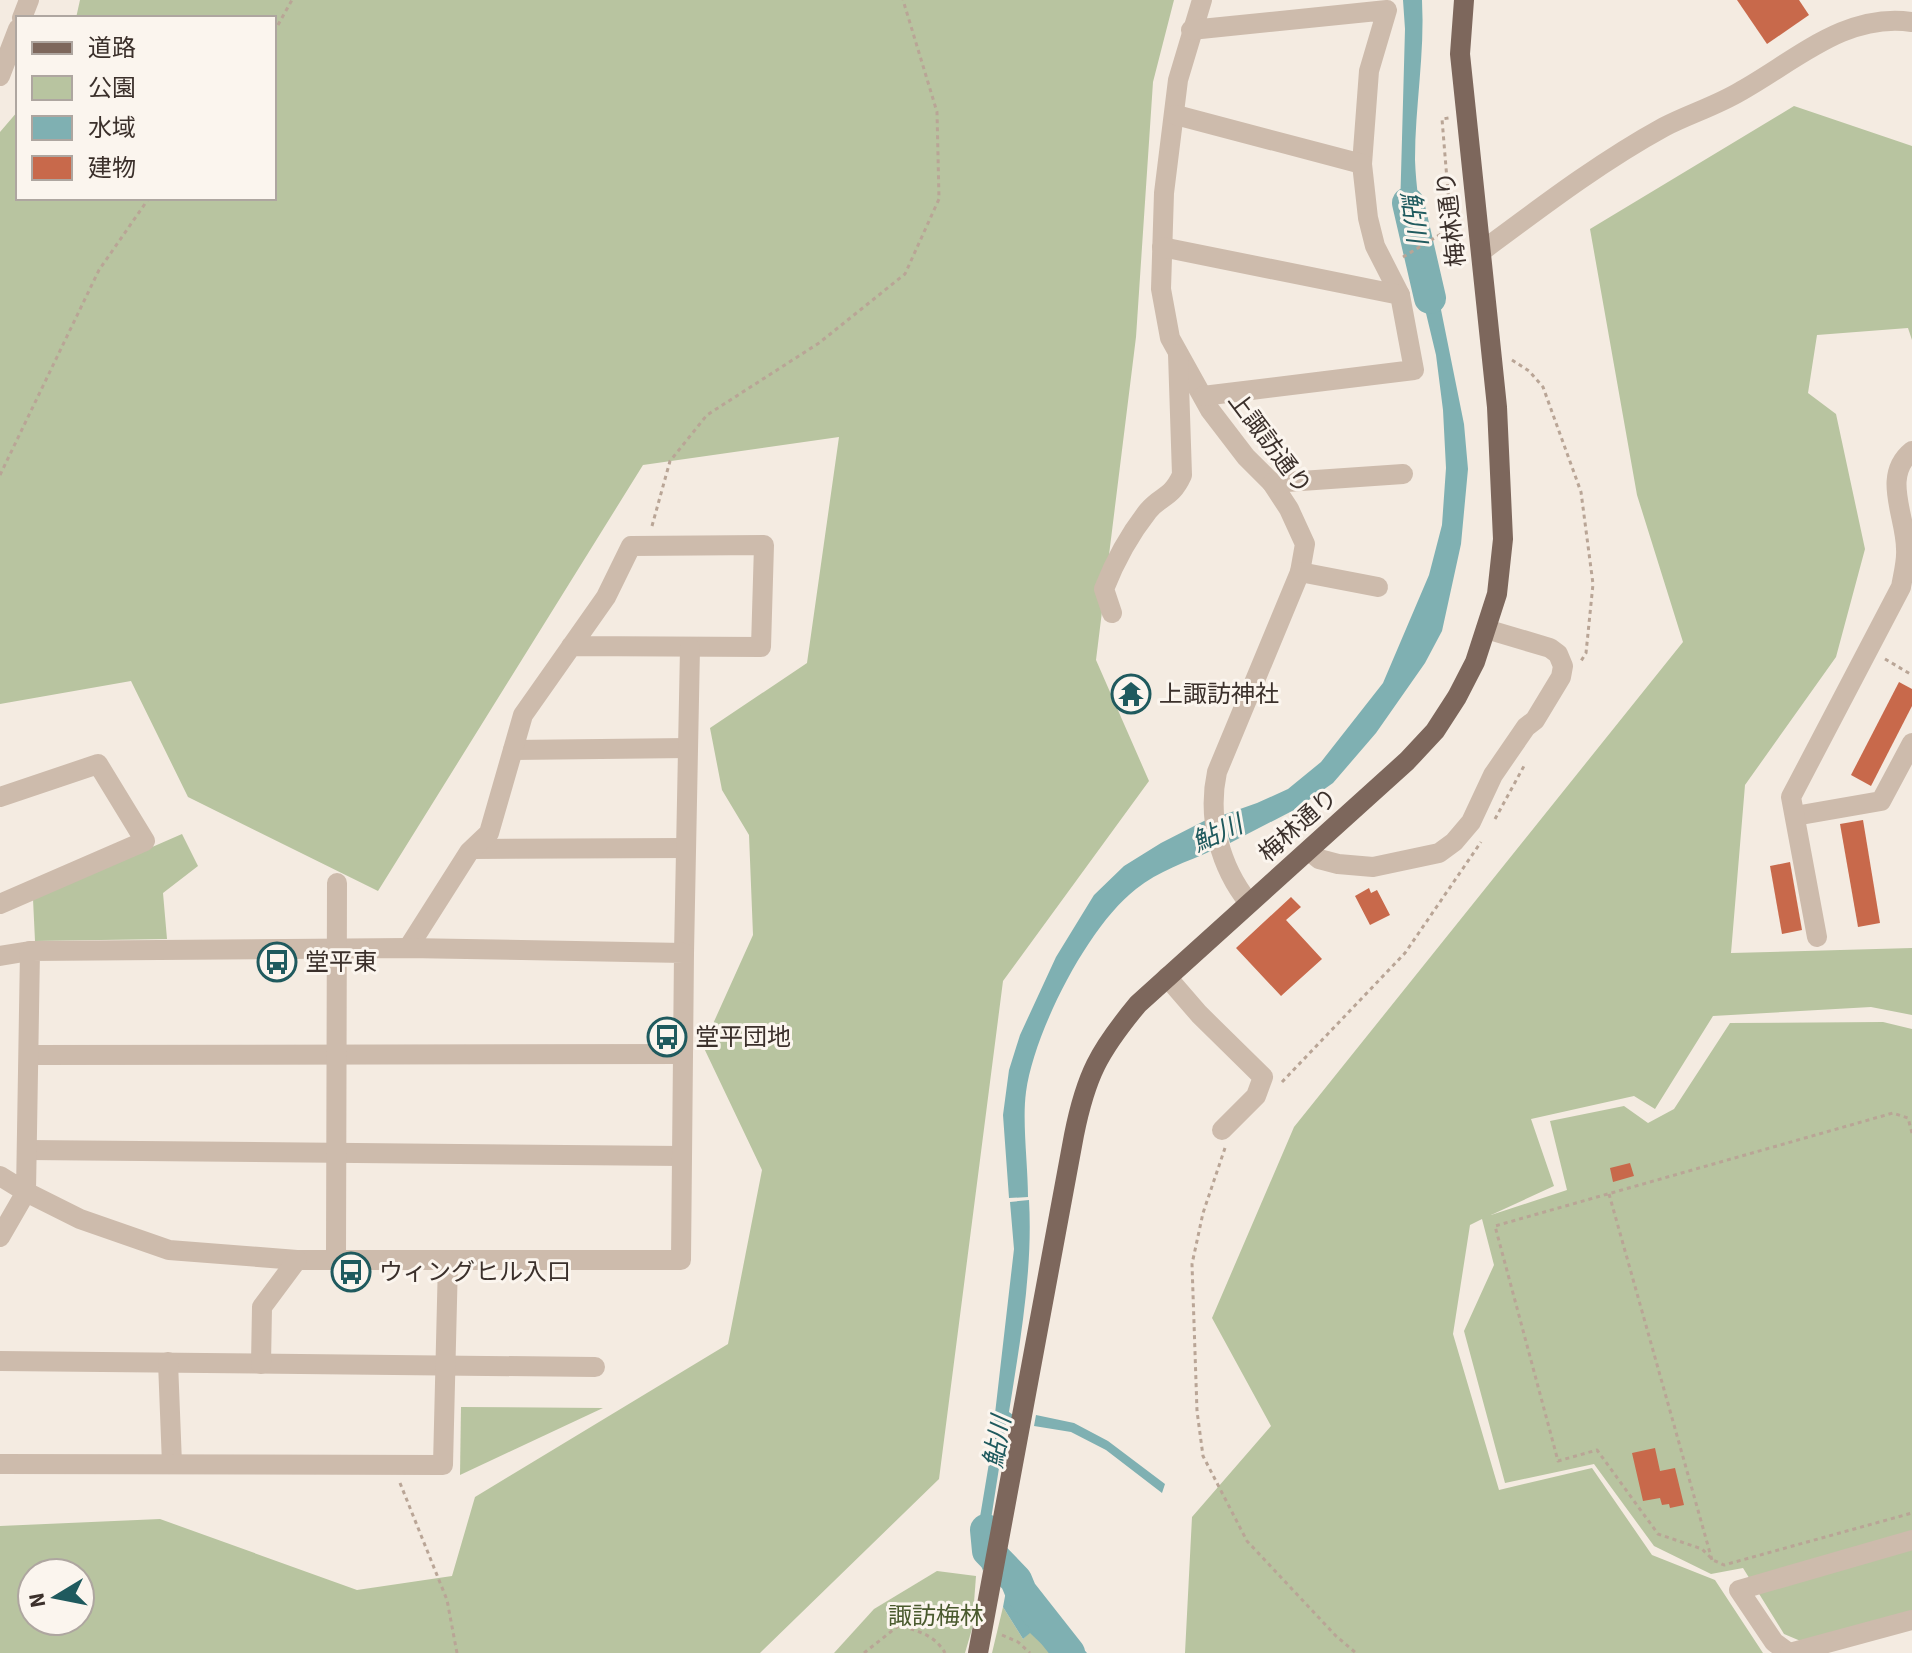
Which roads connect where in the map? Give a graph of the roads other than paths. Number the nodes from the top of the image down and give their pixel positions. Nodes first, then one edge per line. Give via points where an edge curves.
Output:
1 (1202, 0) edge
2 (1464, 0) edge
3 (1912, 22) edge
4 (1191, 30) junction
5 (16, 34) edge
6 (0, 76) edge
7 (1176, 115) junction
8 (1362, 164) junction
9 (1162, 247) junction
10 (1482, 251) junction
11 (1400, 295) junction
12 (1177, 350) junction
13 (1203, 396) junction
14 (1912, 451) edge
15 (1403, 474) dead end
16 (1272, 483) junction
17 (1300, 572) junction
18 (1378, 587) dead end
19 (1112, 613) dead end
20 (1486, 629) junction
21 (571, 646) junction
22 (690, 648) junction
23 (1912, 743) edge
24 (688, 748) junction
25 (513, 750) junction
26 (0, 797) edge
27 (1795, 816) junction
28 (686, 848) junction
29 (473, 849) junction
30 (1309, 851) junction
31 (337, 883) dead end
32 (1249, 903) junction
33 (0, 904) edge
34 (1817, 937) dead end
35 (336, 948) junction
36 (408, 948) junction
37 (30, 951) junction
38 (684, 953) junction
39 (0, 956) edge
40 (1167, 977) junction
41 (683, 1054) junction
42 (29, 1055) junction
43 (336, 1055) junction
44 (1224, 1138) road end
45 (27, 1150) junction
46 (336, 1153) junction
47 (682, 1156) junction
48 (0, 1176) edge
49 (26, 1192) junction
50 (0, 1237) edge
51 (297, 1260) junction
52 (336, 1260) junction
53 (448, 1261) junction
54 (0, 1361) edge
55 (168, 1362) junction
56 (261, 1364) junction
57 (445, 1366) junction
58 (595, 1367) dead end
59 (0, 1464) edge
60 (172, 1464) junction
61 (1912, 1540) edge
62 (1912, 1620) edge
63 (978, 1653) edge
64 (1790, 1653) edge

1 - 4 street, 上諏訪通り
2 - 10 main road, 梅林通り via 1460,54
3 - 10 street via 1867,21 1844,30 1741,92 1633,145
4 - 7 street, 上諏訪通り via 1178,80
4 - 8 street via 1387,10 1369,71
5 - 6 street
7 - 8 street
7 - 9 street, 上諏訪通り
8 - 11 street via 1375,246
9 - 11 street
9 - 12 street, 上諏訪通り via 1161,289
10 - 20 main road, 梅林通り via 1503,539 1497,594
11 - 13 street via 1414,370
12 - 13 street, 上諏訪通り
12 - 19 street via 1182,475 1124,545 1104,589
13 - 16 street, 上諏訪通り via 1246,457
14 - 27 street via 1895,478 1906,550 1901,587 1791,797
15 - 16 street
16 - 17 street, 上諏訪通り via 1305,544
17 - 18 street
17 - 32 street, 上諏訪通り via 1213,793 1223,854 1234,885
20 - 30 main road, 梅林通り via 1475,662 1435,731
20 - 30 street via 1550,648 1563,666 1535,720 1493,775 1471,822 1439,853 1373,867 1338,864
21 - 22 street
21 - 22 street via 606,597 631,546 764,545 761,647
21 - 25 street via 523,715
22 - 24 street
23 - 27 street via 1881,801
24 - 25 street
24 - 28 street
25 - 29 street via 489,833
26 - 33 street via 98,764 145,841
27 - 34 street
28 - 29 street
28 - 38 street
29 - 36 street
30 - 32 main road, 梅林通り
31 - 35 street
32 - 40 main road, 梅林通り
35 - 36 street
35 - 37 street
35 - 43 street
36 - 38 street
37 - 39 street
37 - 42 street
38 - 41 street
40 - 44 street via 1263,1077 1256,1096
40 - 63 main road, 梅林通り via 1108,1040 1081,1102
41 - 43 street
41 - 47 street
42 - 43 street
42 - 45 street
43 - 46 street
45 - 46 street
45 - 49 street
46 - 47 street
46 - 52 street
47 - 53 street via 681,1260
48 - 49 street
49 - 50 street
49 - 51 street via 80,1219 169,1250
51 - 52 street
51 - 56 street via 262,1307
52 - 53 street
53 - 57 street
54 - 55 street
55 - 56 street
55 - 60 street
56 - 57 street
57 - 58 street
57 - 60 street via 443,1465
59 - 60 street
61 - 64 street via 1739,1590 1774,1642
62 - 64 street

